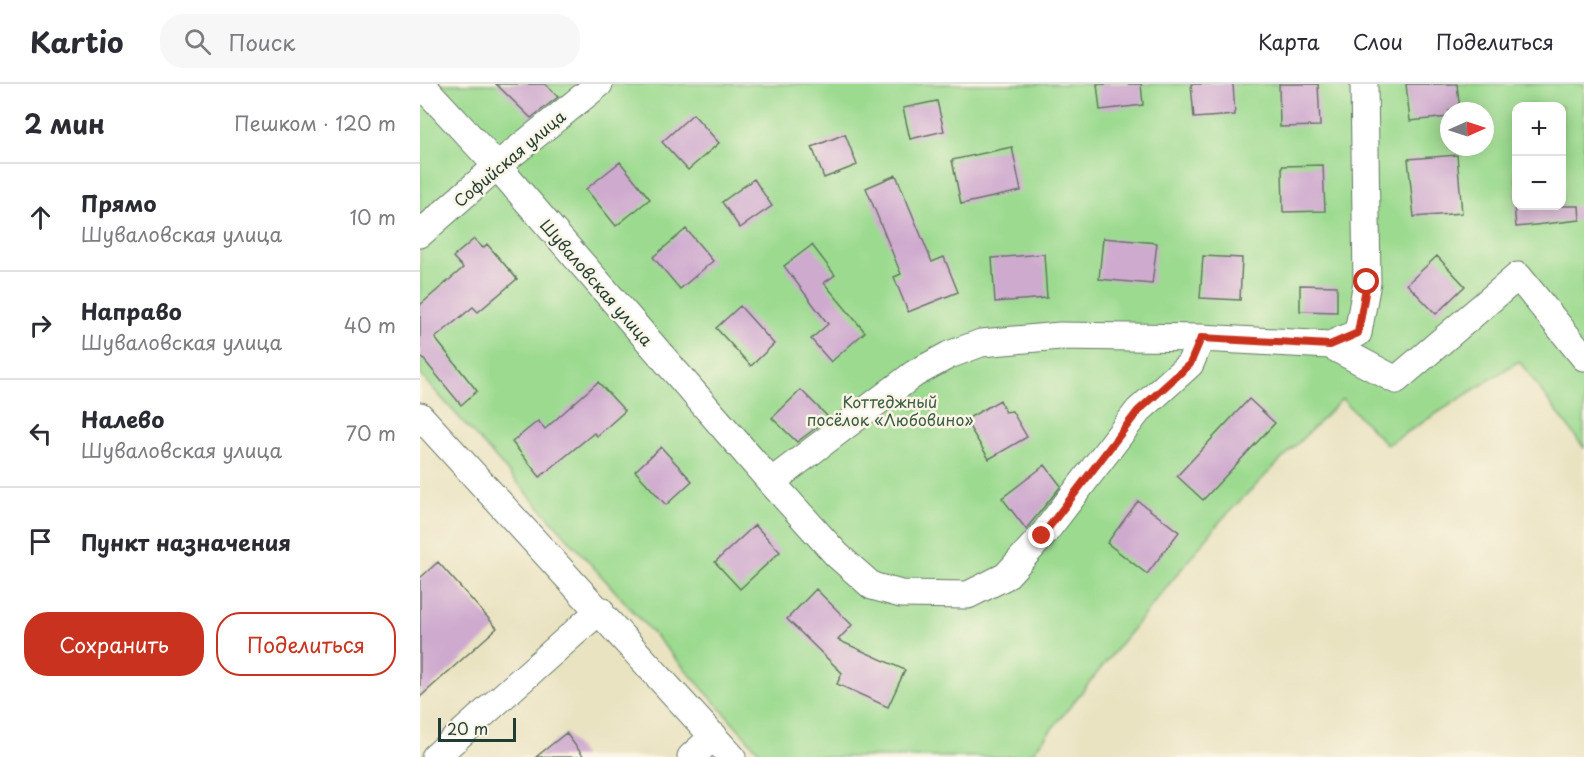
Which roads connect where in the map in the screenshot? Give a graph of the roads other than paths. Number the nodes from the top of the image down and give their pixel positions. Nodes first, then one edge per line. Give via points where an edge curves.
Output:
1 (421, 84) edge
2 (599, 84) edge
3 (1364, 84) edge
4 (497, 166) junction
5 (420, 234) edge
6 (1201, 338) junction
7 (1330, 345) junction
8 (1584, 357) edge
9 (420, 416) edge
10 (771, 482) junction
11 (600, 610) junction
12 (714, 736) junction
13 (435, 757) edge
14 (691, 757) edge
15 (732, 757) edge

1 - 4 street, Шуваловская улица
2 - 4 street, Софийская улица
3 - 7 street via 1367,282 1358,333
4 - 5 street, Софийская улица
4 - 10 street, Шуваловская улица
6 - 7 street
6 - 10 street via 1060,336 981,343 914,374
6 - 10 street, Шуваловская улица via 1190,364 1138,411 1042,536 1005,576 968,595 901,594 872,586 837,555
7 - 8 street via 1396,380 1518,276
9 - 11 street
11 - 12 street
11 - 13 street
12 - 14 street
12 - 15 street

